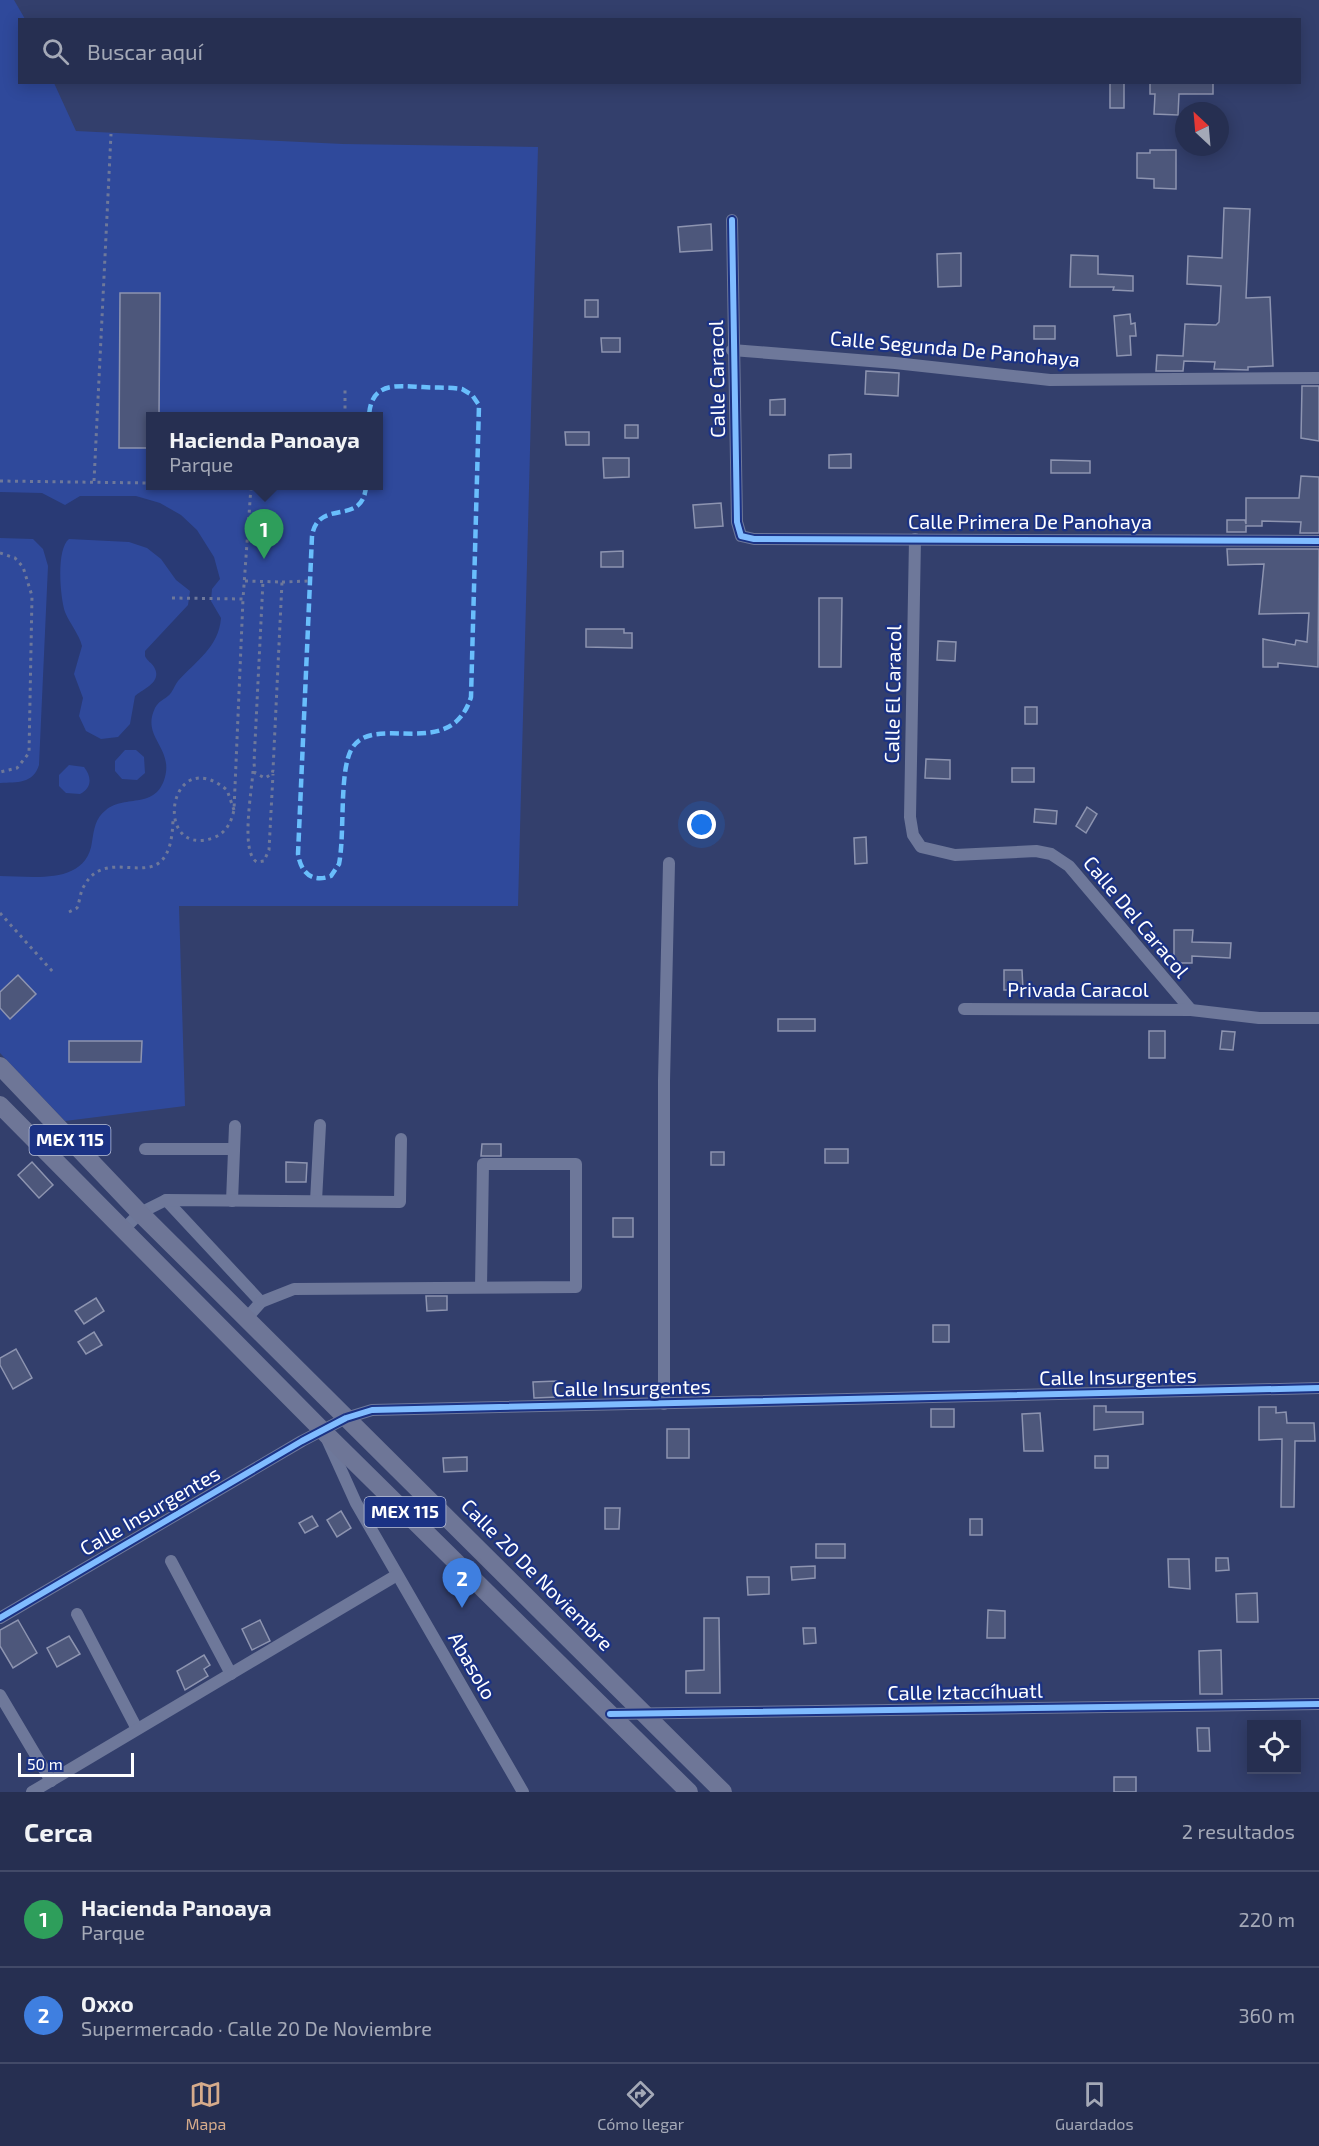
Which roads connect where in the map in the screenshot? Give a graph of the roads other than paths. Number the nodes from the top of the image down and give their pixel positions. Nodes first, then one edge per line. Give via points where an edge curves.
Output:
1 (732, 220) dead end
2 (732, 350) junction
3 (1319, 378) edge
4 (741, 536) joint
5 (915, 539) junction
6 (1319, 541) edge
7 (921, 847) joint
8 (669, 864) dead end
9 (964, 1009) dead end
10 (1191, 1010) junction
11 (1319, 1018) edge
12 (0, 1066) edge
13 (0, 1105) edge
14 (320, 1125) dead end
15 (235, 1126) dead end
16 (401, 1139) dead end
17 (145, 1149) dead end
18 (234, 1149) junction
19 (166, 1200) junction
20 (232, 1201) junction
21 (316, 1201) junction
22 (140, 1213) junction
23 (123, 1230) junction
24 (481, 1287) junction
25 (261, 1302) junction
26 (248, 1317) junction
27 (1319, 1388) edge
28 (664, 1404) junction
29 (346, 1418) junction
30 (322, 1430) junction
31 (171, 1561) dead end
32 (397, 1575) junction
33 (77, 1614) dead end
34 (0, 1618) edge
35 (231, 1674) junction
36 (0, 1695) edge
37 (1319, 1704) edge
38 (610, 1713) junction
39 (643, 1713) junction
40 (138, 1730) junction
41 (51, 1781) junction
42 (32, 1792) edge
43 (523, 1792) edge
44 (689, 1792) edge
45 (723, 1792) edge

1 - 2 street, Calle Caracol
2 - 3 street, Calle Segunda De Panohaya via 1050,380
2 - 4 street, Calle Caracol via 737,522
4 - 5 street, Calle Primera De Panohaya
5 - 6 street, Calle Primera De Panohaya
5 - 7 street, Calle El Caracol via 910,817 913,835
7 - 10 street, Calle Del Caracol via 955,855 1036,851 1051,854 1069,866 1165,984
8 - 28 street
9 - 10 street, Privada Caracol
10 - 11 street via 1259,1018
12 - 22 main road, MEX 115
13 - 23 main road, MEX 115
14 - 21 street
15 - 18 street
16 - 21 street via 400,1202
17 - 18 street
18 - 20 street
19 - 20 street
19 - 22 street
19 - 25 street
20 - 21 street
22 - 23 street
22 - 26 main road, Calle 20 De Noviembre / MEX 115
23 - 30 main road, MEX 115
24 - 24 street via 483,1164 576,1164 576,1287
24 - 25 street via 294,1289
25 - 26 street
26 - 29 main road, Calle 20 De Noviembre / MEX 115
27 - 28 street, Calle Insurgentes
28 - 29 street, Calle Insurgentes via 372,1410
29 - 30 street, Calle Insurgentes
29 - 39 main road, Calle 20 De Noviembre / MEX 115
30 - 32 street, Abasolo via 356,1503
30 - 34 street, Calle Insurgentes
30 - 38 main road, MEX 115
31 - 35 street
32 - 35 street
32 - 43 street, Abasolo
33 - 40 street
35 - 40 street
36 - 41 street
37 - 39 street, Calle Iztaccíhuatl
38 - 39 street, Calle Iztaccíhuatl
38 - 44 main road, MEX 115
39 - 45 main road, Calle 20 De Noviembre / MEX 115
40 - 41 street
41 - 42 street

